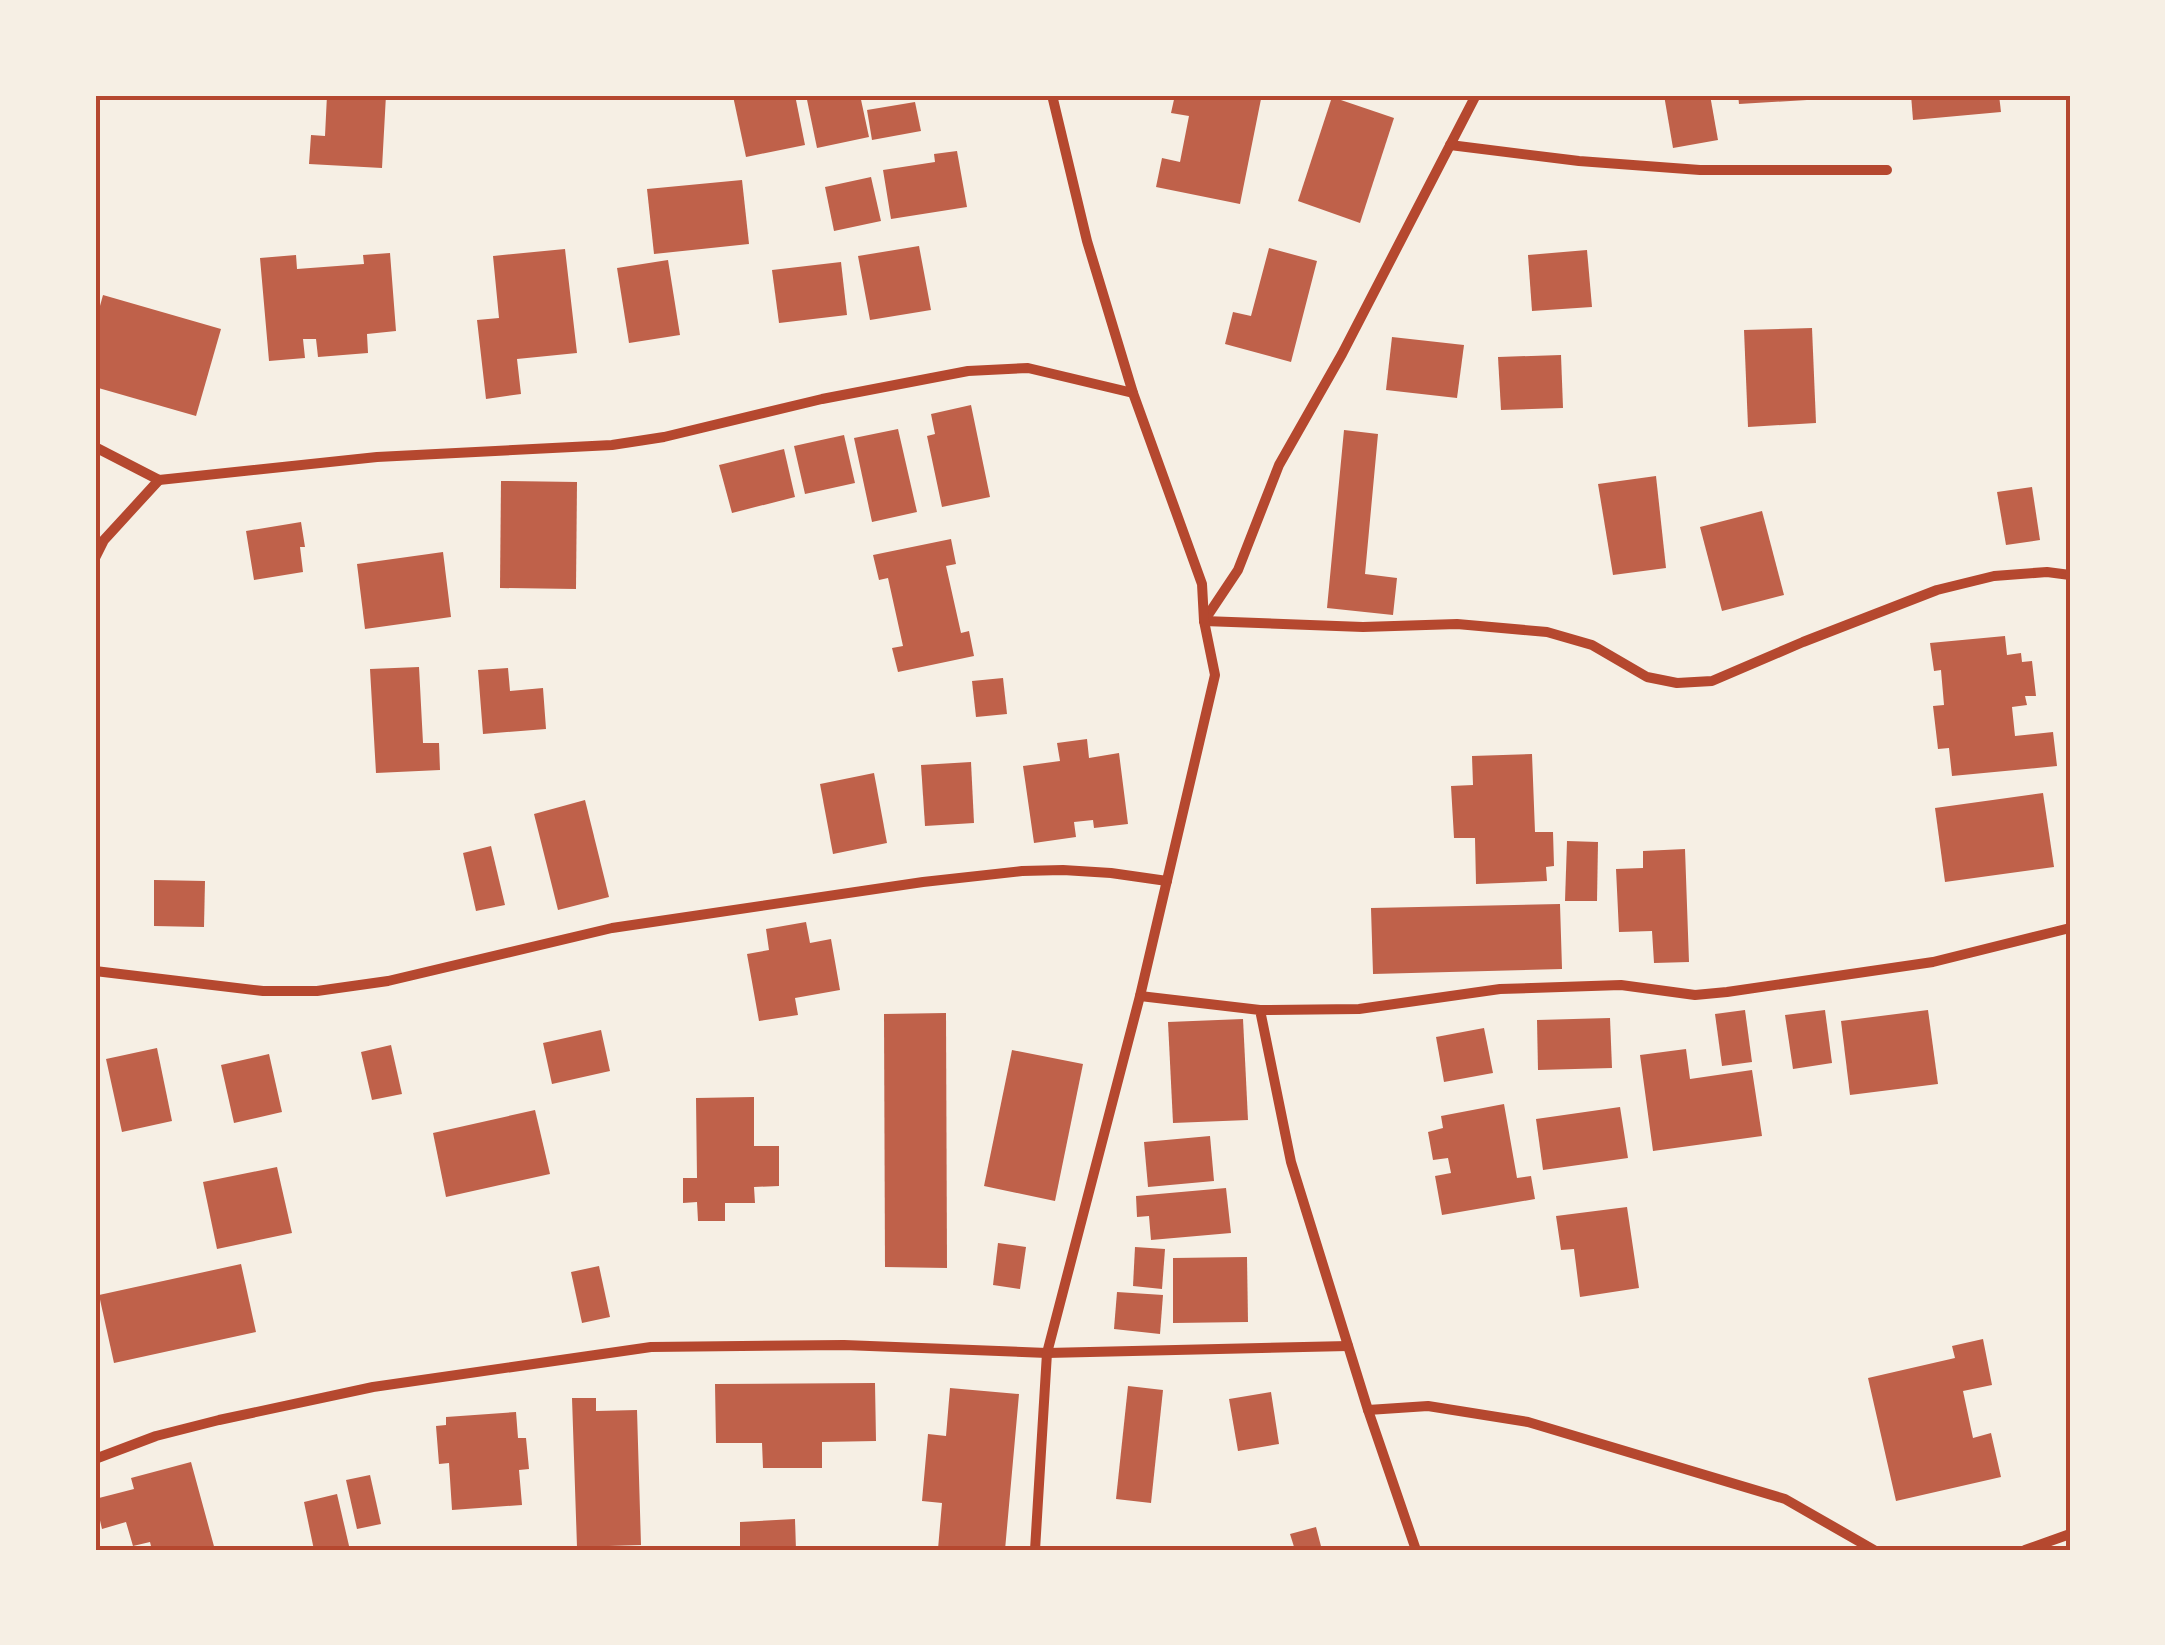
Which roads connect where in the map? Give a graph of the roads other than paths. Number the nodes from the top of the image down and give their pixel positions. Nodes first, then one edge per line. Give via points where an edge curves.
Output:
1 (1052, 95) edge
2 (1476, 95) edge
3 (1450, 145) junction
4 (1887, 170) dead end
5 (1133, 393) junction
6 (95, 446) edge
7 (159, 480) junction
8 (95, 558) edge
9 (2070, 575) edge
10 (1204, 620) junction
11 (1167, 881) junction
12 (2070, 928) edge
13 (95, 971) edge
14 (1140, 996) junction
15 (1260, 1010) junction
16 (1348, 1346) junction
17 (1047, 1352) junction
18 (1368, 1410) junction
19 (95, 1459) edge
20 (2070, 1536) edge
21 (1035, 1550) edge
22 (1416, 1550) edge
23 (1874, 1550) edge
24 (2025, 1550) edge

1 - 5 street
2 - 3 street
3 - 4 street via 1700,170
3 - 10 street via 1279,465 1238,570
5 - 7 street via 1028,368 968,371 612,445 377,456
5 - 10 street via 1202,584
6 - 7 street
7 - 8 street
9 - 10 street via 1994,576 1936,590 1712,681 1677,683 1647,677 1592,645 1547,632
10 - 11 street via 1215,675
11 - 13 street via 1049,870 923,882 612,928 388,982 317,991
11 - 14 street
12 - 15 street via 1933,962 1727,992 1620,985 1500,989 1359,1009
14 - 15 street
14 - 17 street
15 - 16 street via 1291,1162
16 - 17 street
16 - 18 street
17 - 19 street via 651,1346 374,1387 156,1436
17 - 21 street
18 - 22 street
18 - 23 street via 1428,1406 1528,1422 1785,1498
20 - 24 street

